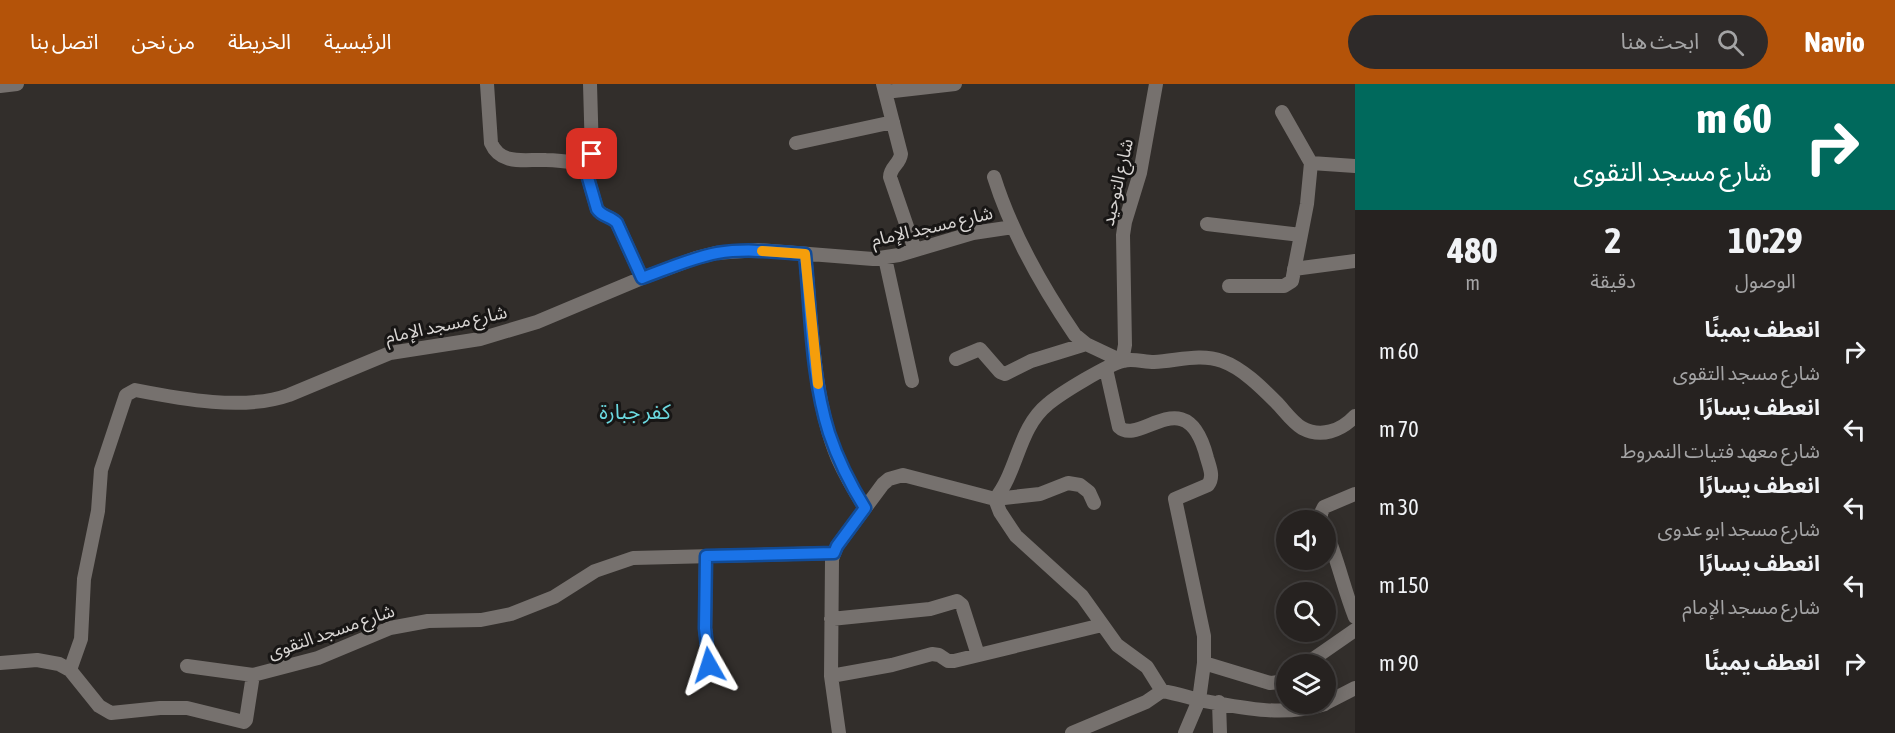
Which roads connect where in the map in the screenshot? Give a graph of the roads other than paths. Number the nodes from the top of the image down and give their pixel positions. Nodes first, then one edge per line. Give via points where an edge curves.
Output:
1 (18, 84) edge
2 (487, 84) edge
3 (590, 84) edge
4 (955, 84) edge
5 (1156, 84) edge
6 (0, 86) edge
7 (884, 88) edge
8 (1282, 112) dead end
9 (893, 122) junction
10 (796, 143) dead end
11 (1311, 163) junction
12 (584, 164) junction
13 (1355, 166) edge
14 (994, 177) dead end
15 (1207, 224) dead end
16 (1013, 227) junction
17 (1301, 235) junction
18 (915, 250) junction
19 (805, 254) junction
20 (885, 258) junction
21 (1355, 261) edge
22 (1294, 269) junction
23 (642, 278) junction
24 (1228, 286) dead end
25 (1086, 344) junction
26 (956, 359) dead end
27 (1122, 361) junction
28 (1106, 369) junction
29 (912, 381) dead end
30 (1355, 416) edge
31 (1355, 495) edge
32 (995, 499) junction
33 (1094, 503) dead end
34 (865, 508) junction
35 (1322, 510) edge
36 (834, 553) junction
37 (706, 556) junction
38 (1336, 557) edge
39 (1355, 617) edge
40 (831, 619) junction
41 (1102, 626) junction
42 (1355, 630) edge
43 (1320, 654) edge
44 (978, 655) junction
45 (0, 663) edge
46 (1204, 663) junction
47 (709, 665) dead end
48 (186, 666) dead end
49 (70, 670) junction
50 (253, 675) junction
51 (831, 676) junction
52 (1276, 682) edge
53 (1355, 688) edge
54 (1162, 691) junction
55 (1336, 698) edge
56 (1199, 700) junction
57 (1219, 702) junction
58 (1276, 712) edge
59 (1184, 732) edge
60 (839, 733) edge
61 (1072, 733) edge
62 (1220, 733) edge

1 - 6 street
2 - 12 street via 491,143 495,151 509,160
3 - 12 street via 592,154
4 - 7 street
5 - 27 street, شارع التوحيد via 1140,173 1123,236
7 - 9 street
8 - 11 street
9 - 10 street
9 - 18 street via 901,157 890,177
11 - 13 street
11 - 17 street
12 - 23 street via 597,209 617,223
14 - 16 street
15 - 17 street
16 - 18 street, شارع مسجد الإمام via 973,233
16 - 25 street via 1075,335
17 - 22 street
18 - 20 street, شارع مسجد الإمام
19 - 20 street, شارع مسجد الإمام
19 - 23 street, شارع مسجد الإمام via 758,250 716,253
19 - 34 street via 822,405 838,458
20 - 29 street
21 - 22 street
22 - 24 street via 1292,281 1284,286
23 - 49 street, شارع مسجد الإمام via 537,322 480,339 390,353 272,400 202,400 129,391 101,470 98,511 84,579 81,639
25 - 26 street via 1031,361 1005,374 980,349
25 - 27 street
27 - 28 street
27 - 30 street via 1201,357 1222,361 1259,386 1302,428 1313,432 1338,430
28 - 32 street via 1064,393 1038,414 1025,433
28 - 46 street via 1122,430 1131,431 1172,418 1191,425 1203,440 1211,482 1179,496 1175,502 1204,636
31 - 35 street
32 - 33 street via 1040,495 1068,483 1080,485
32 - 34 street via 903,475 883,484
32 - 41 street via 1016,536 1082,597
34 - 36 street
36 - 37 street, شارع مسجد التقوى
36 - 40 street
37 - 47 street
37 - 50 street, شارع مسجد التقوى via 620,561 595,571 554,597 511,614 390,628 318,658
38 - 39 street
40 - 44 street via 930,609 957,601 962,605
40 - 51 street
41 - 44 street
41 - 54 street via 1120,649 1147,667
42 - 43 street
44 - 51 street via 948,661 932,654
45 - 49 street via 38,660
46 - 52 street
46 - 56 street
48 - 50 street, شارع مسجد التقوى
49 - 50 street via 99,706 111,713 173,707 243,722
51 - 60 street
53 - 55 street
54 - 56 street
54 - 61 street via 1146,702
56 - 57 street
56 - 59 street
57 - 58 street
57 - 62 street

